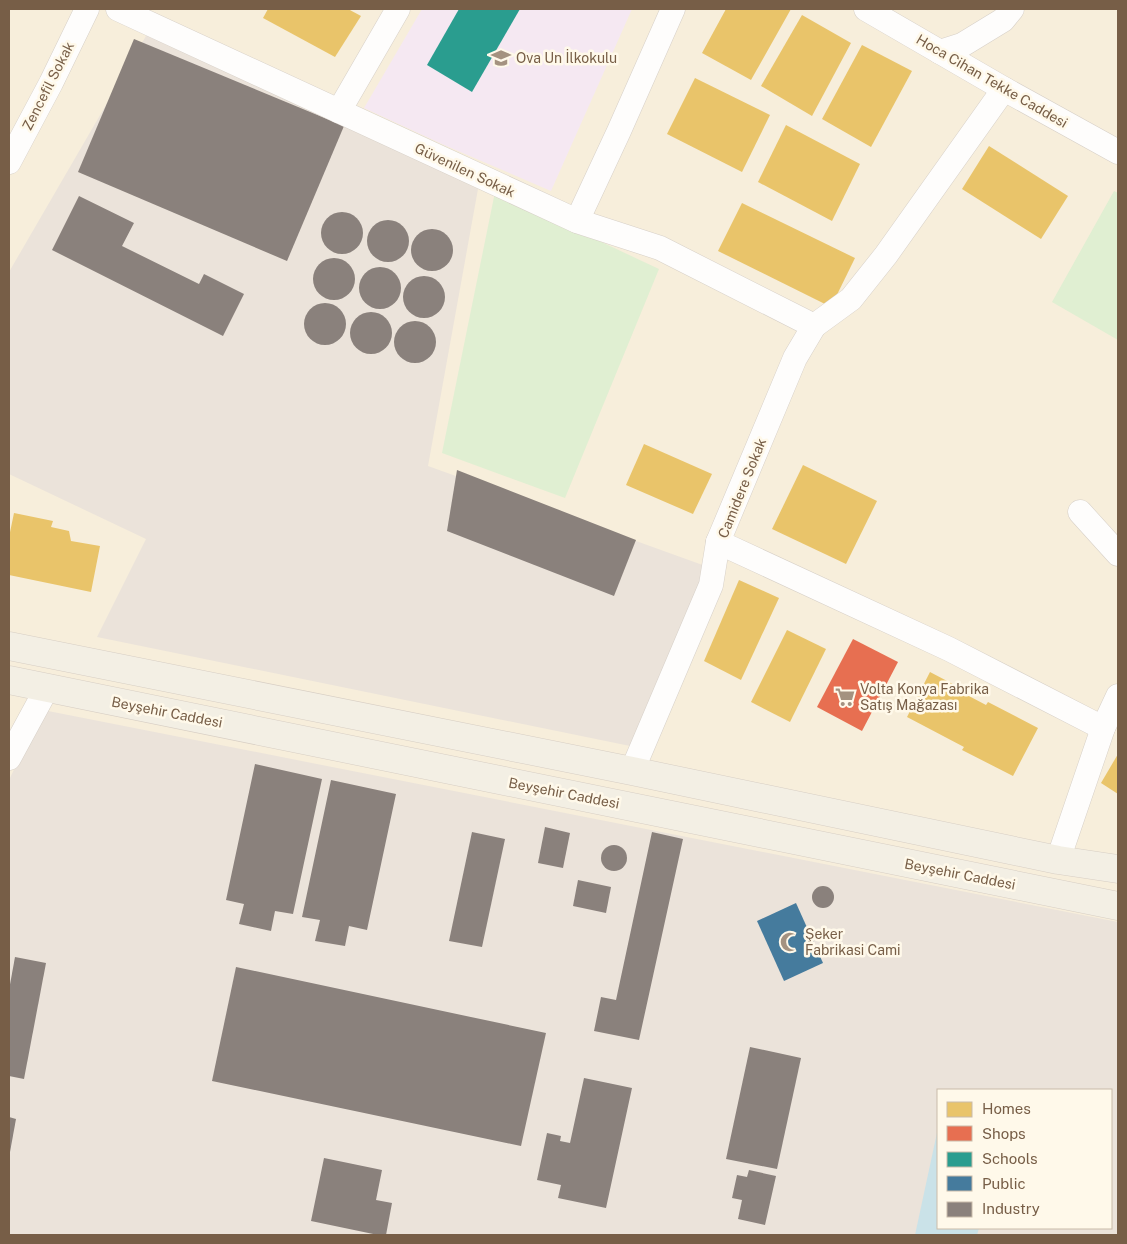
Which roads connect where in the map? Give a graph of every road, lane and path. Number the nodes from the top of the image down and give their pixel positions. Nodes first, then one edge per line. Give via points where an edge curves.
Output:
1 (87, 9) edge
2 (118, 9) edge
3 (398, 9) edge
4 (673, 9) edge
5 (866, 9) edge
6 (1012, 9) edge
7 (940, 52) junction
8 (1004, 89) junction
9 (339, 111) junction
10 (1118, 152) edge
11 (9, 162) edge
12 (577, 221) junction
13 (814, 326) junction
14 (1080, 512) dead end
15 (718, 542) junction
16 (1118, 554) edge
17 (9, 646) edge
18 (9, 680) edge
19 (46, 688) junction
20 (1118, 696) edge
21 (1103, 728) junction
22 (9, 758) edge
23 (632, 771) junction
24 (1058, 860) junction
25 (1118, 869) edge
26 (1118, 906) edge

1 - 11 street, Zencefil Sokak
2 - 9 street, Güvenilen Sokak
3 - 9 street
4 - 12 street
5 - 7 street, Hoca Cihan Tekke Caddesi
6 - 7 street via 1003,20 979,35
7 - 8 street, Hoca Cihan Tekke Caddesi
8 - 10 street, Hoca Cihan Tekke Caddesi
8 - 13 street, Camidere Sokak via 851,299
9 - 12 street, Güvenilen Sokak
12 - 13 street, Güvenilen Sokak via 660,248
13 - 15 street, Camidere Sokak via 796,358
14 - 16 street
15 - 21 street, Camidere Sokak via 949,649
15 - 23 street via 711,584
17 - 23 main road
18 - 19 main road, Beyşehir Caddesi
19 - 22 street
19 - 26 main road, Beyşehir Caddesi
20 - 21 street
21 - 24 street
23 - 24 main road
24 - 25 main road

